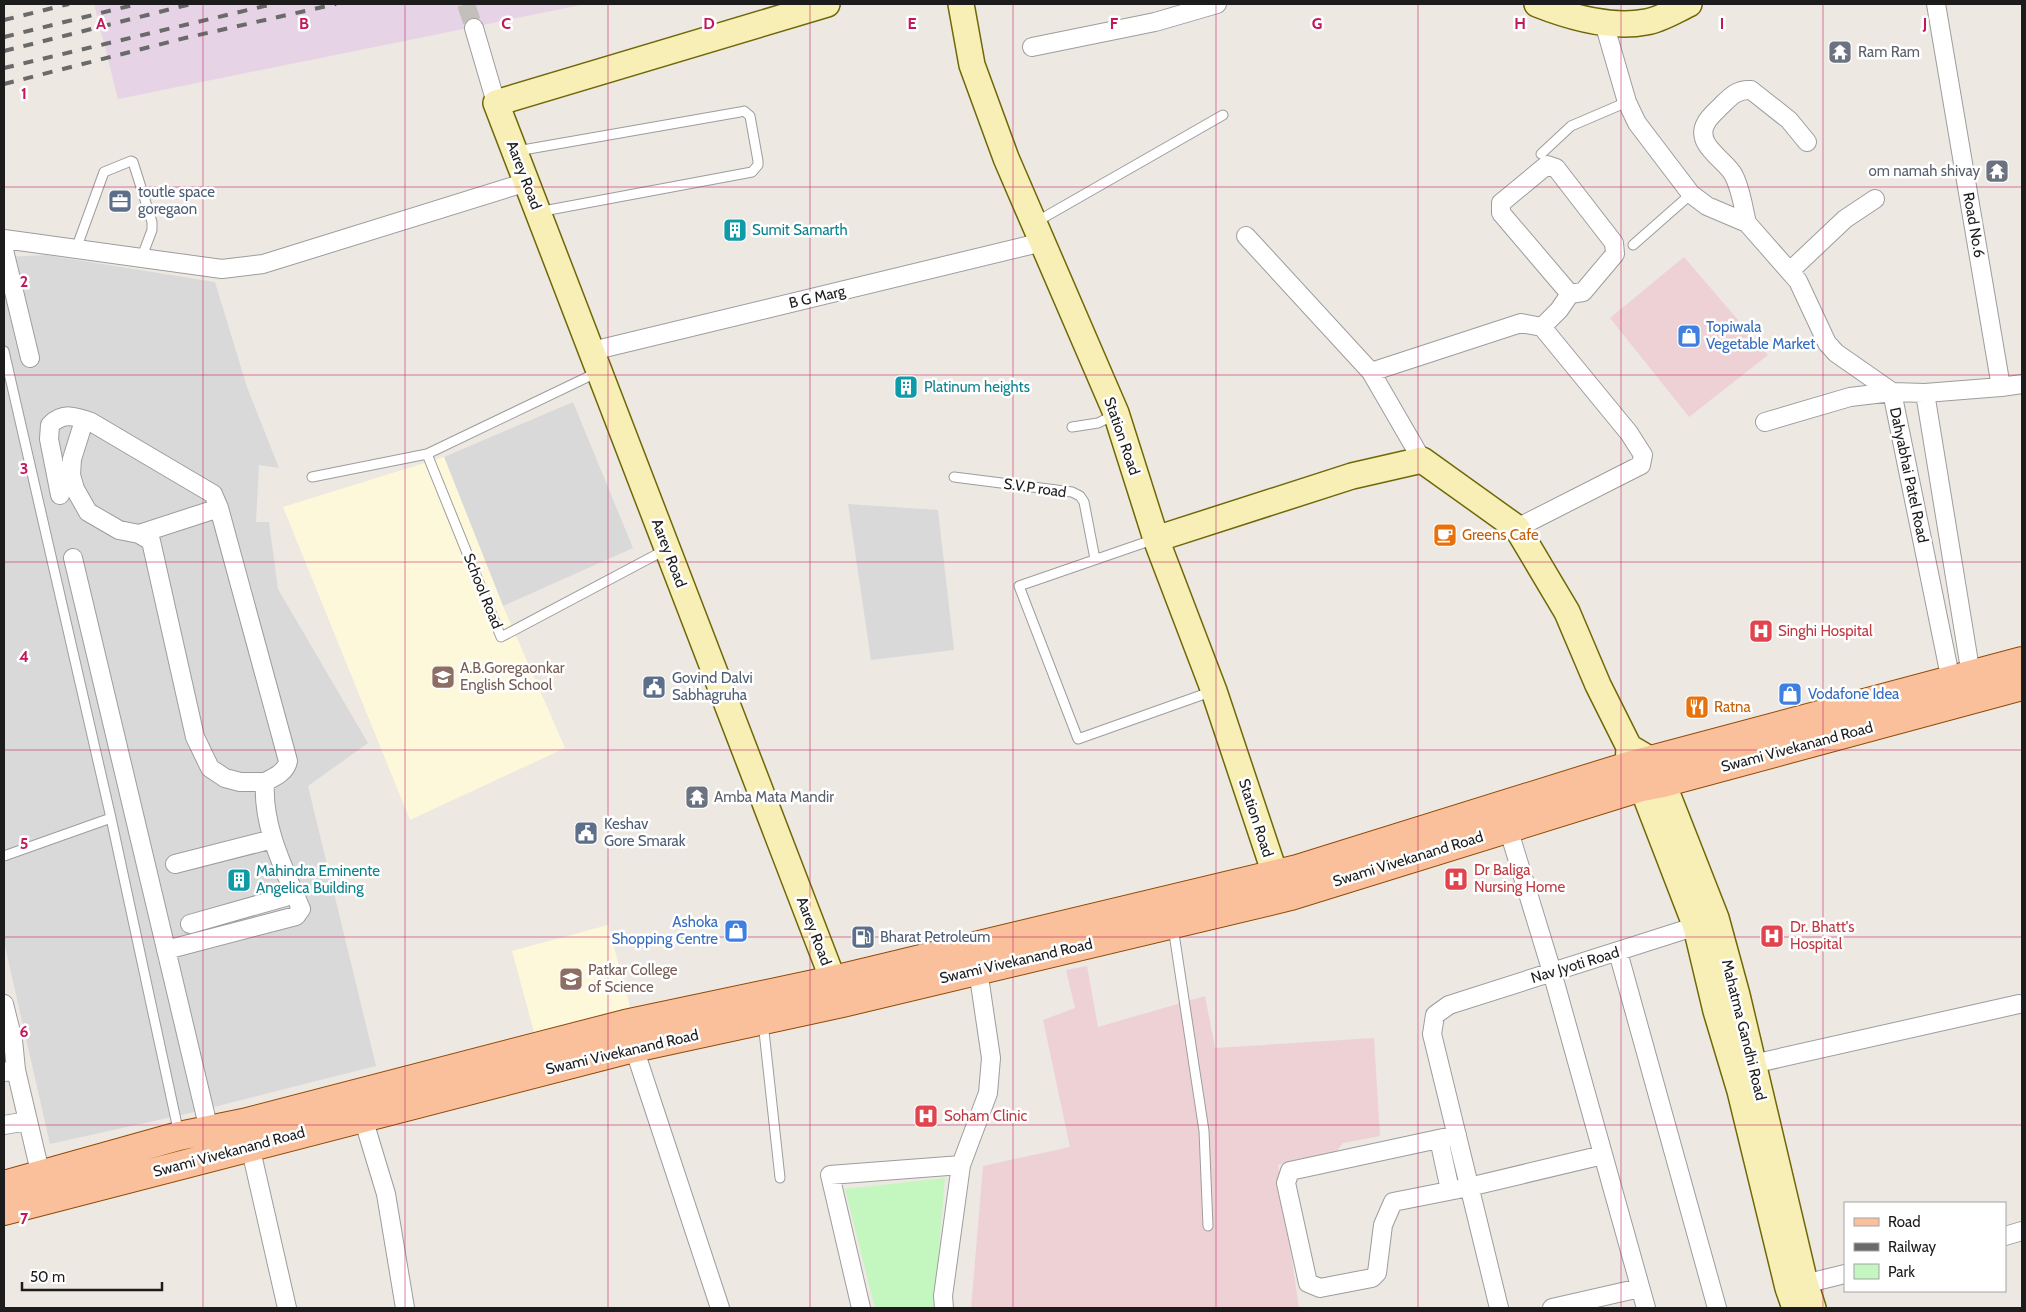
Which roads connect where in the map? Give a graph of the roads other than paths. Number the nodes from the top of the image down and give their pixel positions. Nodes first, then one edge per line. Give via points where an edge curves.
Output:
1 (827, 4) edge
2 (961, 4) edge
3 (1217, 4) edge
4 (1537, 4) edge
5 (1689, 4) edge
6 (1936, 4) edge
7 (1604, 23) junction
8 (474, 28) tunnel mouth
9 (1032, 47) dead end
10 (1627, 102) junction
11 (496, 103) junction
12 (1222, 115) dead end
13 (1807, 142) dead end
14 (515, 152) junction
15 (1541, 154) dead end
16 (526, 182) junction
17 (1691, 194) junction
18 (1875, 199) dead end
19 (538, 212) junction
20 (1746, 223) junction
21 (1039, 232) junction
22 (1246, 236) dead end
23 (4, 239) edge
24 (1633, 245) dead end
25 (76, 249) junction
26 (4, 250) edge
27 (141, 259) junction
28 (1790, 271) junction
29 (1570, 294) junction
30 (1542, 327) junction
31 (4, 351) edge
32 (30, 358) dead end
33 (596, 361) junction
34 (1371, 372) junction
35 (2022, 384) edge
36 (2001, 387) junction
37 (1892, 392) junction
38 (1925, 393) junction
39 (1116, 413) junction
40 (91, 422) junction
41 (1765, 422) dead end
42 (1072, 428) dead end
43 (427, 454) junction
44 (1422, 460) junction
45 (312, 477) dead end
46 (954, 477) dead end
47 (60, 496) dead end
48 (219, 508) junction
49 (1517, 528) junction
50 (139, 534) junction
51 (1156, 539) junction
52 (667, 548) junction
53 (73, 558) dead end
54 (1095, 559) junction
55 (2022, 661) edge
56 (1961, 678) junction
57 (2022, 686) edge
58 (1214, 691) junction
59 (1643, 769) junction
60 (266, 782) junction
61 (111, 818) junction
62 (1508, 828) junction
63 (273, 839) junction
64 (4, 856) edge
65 (175, 864) dead end
66 (1274, 874) junction
67 (294, 892) junction
68 (1706, 923) junction
69 (190, 924) dead end
70 (1172, 924) junction
71 (166, 950) junction
72 (1618, 952) junction
73 (978, 970) junction
74 (1552, 972) junction
75 (837, 991) junction
76 (2019, 1004) dead end
77 (4, 1007) edge
78 (763, 1020) junction
79 (634, 1048) junction
80 (1743, 1066) junction
81 (10, 1071) edge
82 (363, 1118) junction
83 (28, 1121) junction
84 (4, 1125) edge
85 (209, 1130) junction
86 (247, 1135) junction
87 (1457, 1135) junction
88 (179, 1136) junction
89 (1439, 1139) junction
90 (1603, 1155) junction
91 (961, 1165) junction
92 (41, 1176) junction
93 (780, 1178) dead end
94 (4, 1186) edge
95 (1469, 1186) junction
96 (1450, 1190) junction
97 (4, 1211) edge
98 (1208, 1226) dead end
99 (2022, 1231) edge
100 (2006, 1236) edge
101 (1844, 1274) edge
102 (1640, 1288) junction
103 (1796, 1293) edge
104 (287, 1308) edge
105 (405, 1308) edge
106 (720, 1308) edge
107 (861, 1308) edge
108 (944, 1308) edge
109 (1499, 1308) edge
110 (1552, 1308) edge
111 (1646, 1308) edge
112 (1717, 1308) edge
113 (1813, 1308) edge

1 - 11 street
2 - 21 street, Station Road via 972,65 1006,158
3 - 9 street via 1155,22
4 - 7 street
5 - 7 street via 1647,22
6 - 36 street, Road No.6
7 - 10 street, Dahyabhai Patel Road
8 - 11 street
10 - 15 lane via 1571,126
10 - 17 street, Dahyabhai Patel Road via 1637,123
11 - 14 street, Aarey Road
12 - 21 lane
13 - 20 street via 1788,120 1751,90 1731,96 1706,122 1703,130 1705,142 1732,174 1740,192
14 - 16 street, Aarey Road
14 - 19 lane via 744,111 750,116 758,161 752,172
16 - 19 street, Aarey Road
16 - 27 street via 263,264 222,269
17 - 20 street, Dahyabhai Patel Road via 1707,206
17 - 24 lane
18 - 28 street via 1845,219
19 - 33 street, Aarey Road
20 - 28 street, Dahyabhai Patel Road
21 - 33 street, B G Marg
21 - 39 street, Station Road
22 - 34 street
23 - 25 street
25 - 27 street
25 - 27 lane via 104,172 131,161 152,222
26 - 32 street
28 - 37 street, Dahyabhai Patel Road via 1804,292 1827,343 1836,353
29 - 29 street via 1501,213 1501,203 1547,165 1556,168 1614,243 1615,254 1583,292
29 - 30 street
30 - 34 street via 1521,323
30 - 49 street via 1629,432 1643,455 1641,465
31 - 61 lane
33 - 43 lane
33 - 52 street, Aarey Road
34 - 44 street
35 - 36 street
36 - 38 street
37 - 38 street
37 - 41 street via 1850,397
37 - 56 street, Dahyabhai Patel Road
38 - 56 street
39 - 42 lane via 1098,423
39 - 51 street, Station Road
40 - 47 street via 74,415 50,425 49,438
40 - 48 street via 213,494
40 - 50 street via 82,424 72,459 71,475 75,489 88,512 119,530
43 - 45 lane
43 - 52 lane, School Road via 501,637
44 - 49 street
44 - 51 street via 1352,476
46 - 54 lane, S.V.P road via 1072,492 1080,496 1086,510
48 - 50 street
48 - 60 street via 288,761 287,767
49 - 59 street, Mahatma Gandhi Road via 1567,612 1598,685
50 - 60 street via 151,541 195,738 210,768 225,778 240,782
51 - 54 lane
51 - 58 street, Station Road
52 - 75 street, Aarey Road
53 - 71 street
54 - 58 lane via 1019,586 1078,739
55 - 56 main road, Swami Vivekanand Road
56 - 59 main road, Swami Vivekanand Road
57 - 59 main road, Swami Vivekanand Road
58 - 66 street, Station Road
59 - 62 main road, Swami Vivekanand Road
59 - 66 main road, Swami Vivekanand Road
59 - 68 street, Mahatma Gandhi Road
60 - 63 street via 264,795
61 - 64 lane
61 - 88 lane
62 - 70 main road, Swami Vivekanand Road via 1304,892
62 - 74 street
63 - 65 street
63 - 67 street
66 - 75 main road, Swami Vivekanand Road
67 - 69 street
67 - 71 street via 301,909 296,916
68 - 72 street, Nav Jyoti Road
68 - 80 street, Mahatma Gandhi Road via 1737,995
70 - 73 main road, Swami Vivekanand Road
70 - 98 lane via 1204,1130
71 - 85 street
72 - 74 street, Nav Jyoti Road
72 - 112 street
73 - 75 main road, Swami Vivekanand Road
73 - 91 street via 991,1058 988,1093
74 - 87 street, Nav Jyoti Road via 1449,1005 1435,1014 1432,1034
74 - 90 street
75 - 78 main road, Swami Vivekanand Road
75 - 86 main road, Swami Vivekanand Road via 625,1024
76 - 80 street
77 - 81 street via 13,1040
78 - 79 main road, Swami Vivekanand Road
78 - 93 lane
79 - 82 main road, Swami Vivekanand Road
79 - 106 street
80 - 103 street, Mahatma Gandhi Road
81 - 83 street
82 - 86 main road, Swami Vivekanand Road
82 - 105 street via 386,1194
83 - 84 street
83 - 92 street
85 - 86 main road, Swami Vivekanand Road
85 - 88 main road, Swami Vivekanand Road
86 - 97 main road, Swami Vivekanand Road
86 - 104 street
87 - 89 street
87 - 95 street
88 - 92 main road, Swami Vivekanand Road
89 - 96 street
89 - 96 street via 1290,1171 1286,1183 1308,1283 1320,1288 1372,1278 1377,1273 1382,1226 1393,1202
90 - 95 street
90 - 102 street
91 - 107 street via 830,1175
91 - 108 street
92 - 94 main road, Swami Vivekanand Road
95 - 96 street
95 - 109 street
99 - 100 street
101 - 103 street
102 - 110 street
102 - 111 street
103 - 113 street, Mahatma Gandhi Road

